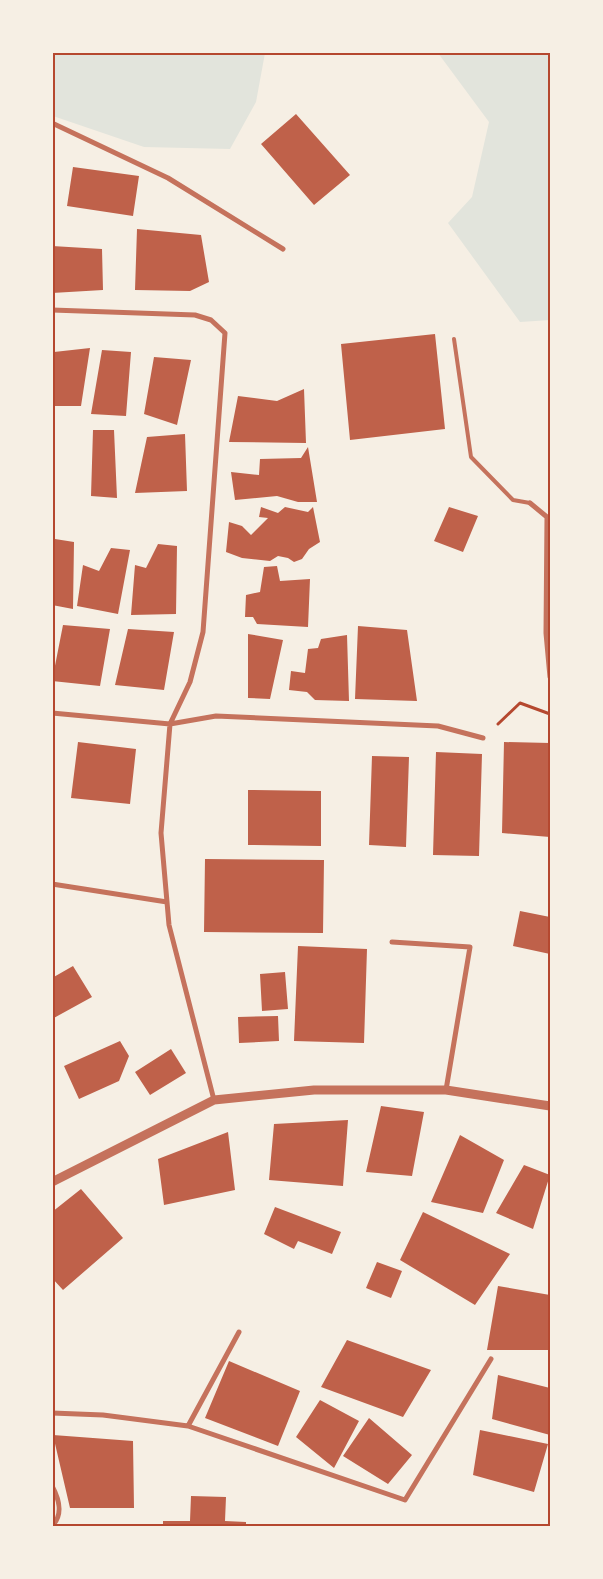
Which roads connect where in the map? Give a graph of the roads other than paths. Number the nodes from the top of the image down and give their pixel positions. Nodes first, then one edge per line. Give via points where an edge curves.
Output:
1 (52, 123) edge
2 (283, 249) dead end
3 (52, 310) edge
4 (454, 339) dead end
5 (530, 503) joint
6 (550, 677) edge
7 (52, 713) edge
8 (170, 724) junction
9 (483, 738) road end
10 (52, 884) edge
11 (167, 902) junction
12 (392, 942) dead end
13 (446, 1090) junction
14 (214, 1100) junction
15 (550, 1106) edge
16 (52, 1182) edge
17 (239, 1332) dead end
18 (491, 1359) dead end
19 (52, 1414) edge
20 (188, 1426) junction
21 (52, 1486) edge
22 (52, 1526) edge

1 - 2 street via 168,178
3 - 8 street via 195,315 211,320 225,334 203,632 190,682
4 - 5 lane via 471,457 513,500
5 - 6 street via 546,517 546,633
7 - 8 street
8 - 9 street via 216,716 438,726
8 - 11 street via 161,833
10 - 11 street
11 - 14 street via 169,925
12 - 13 street via 470,947
13 - 14 street via 314,1090
13 - 15 street
14 - 16 street
17 - 20 street
18 - 20 street via 405,1500
19 - 20 street via 103,1415
21 - 22 street via 60,1506 59,1520

